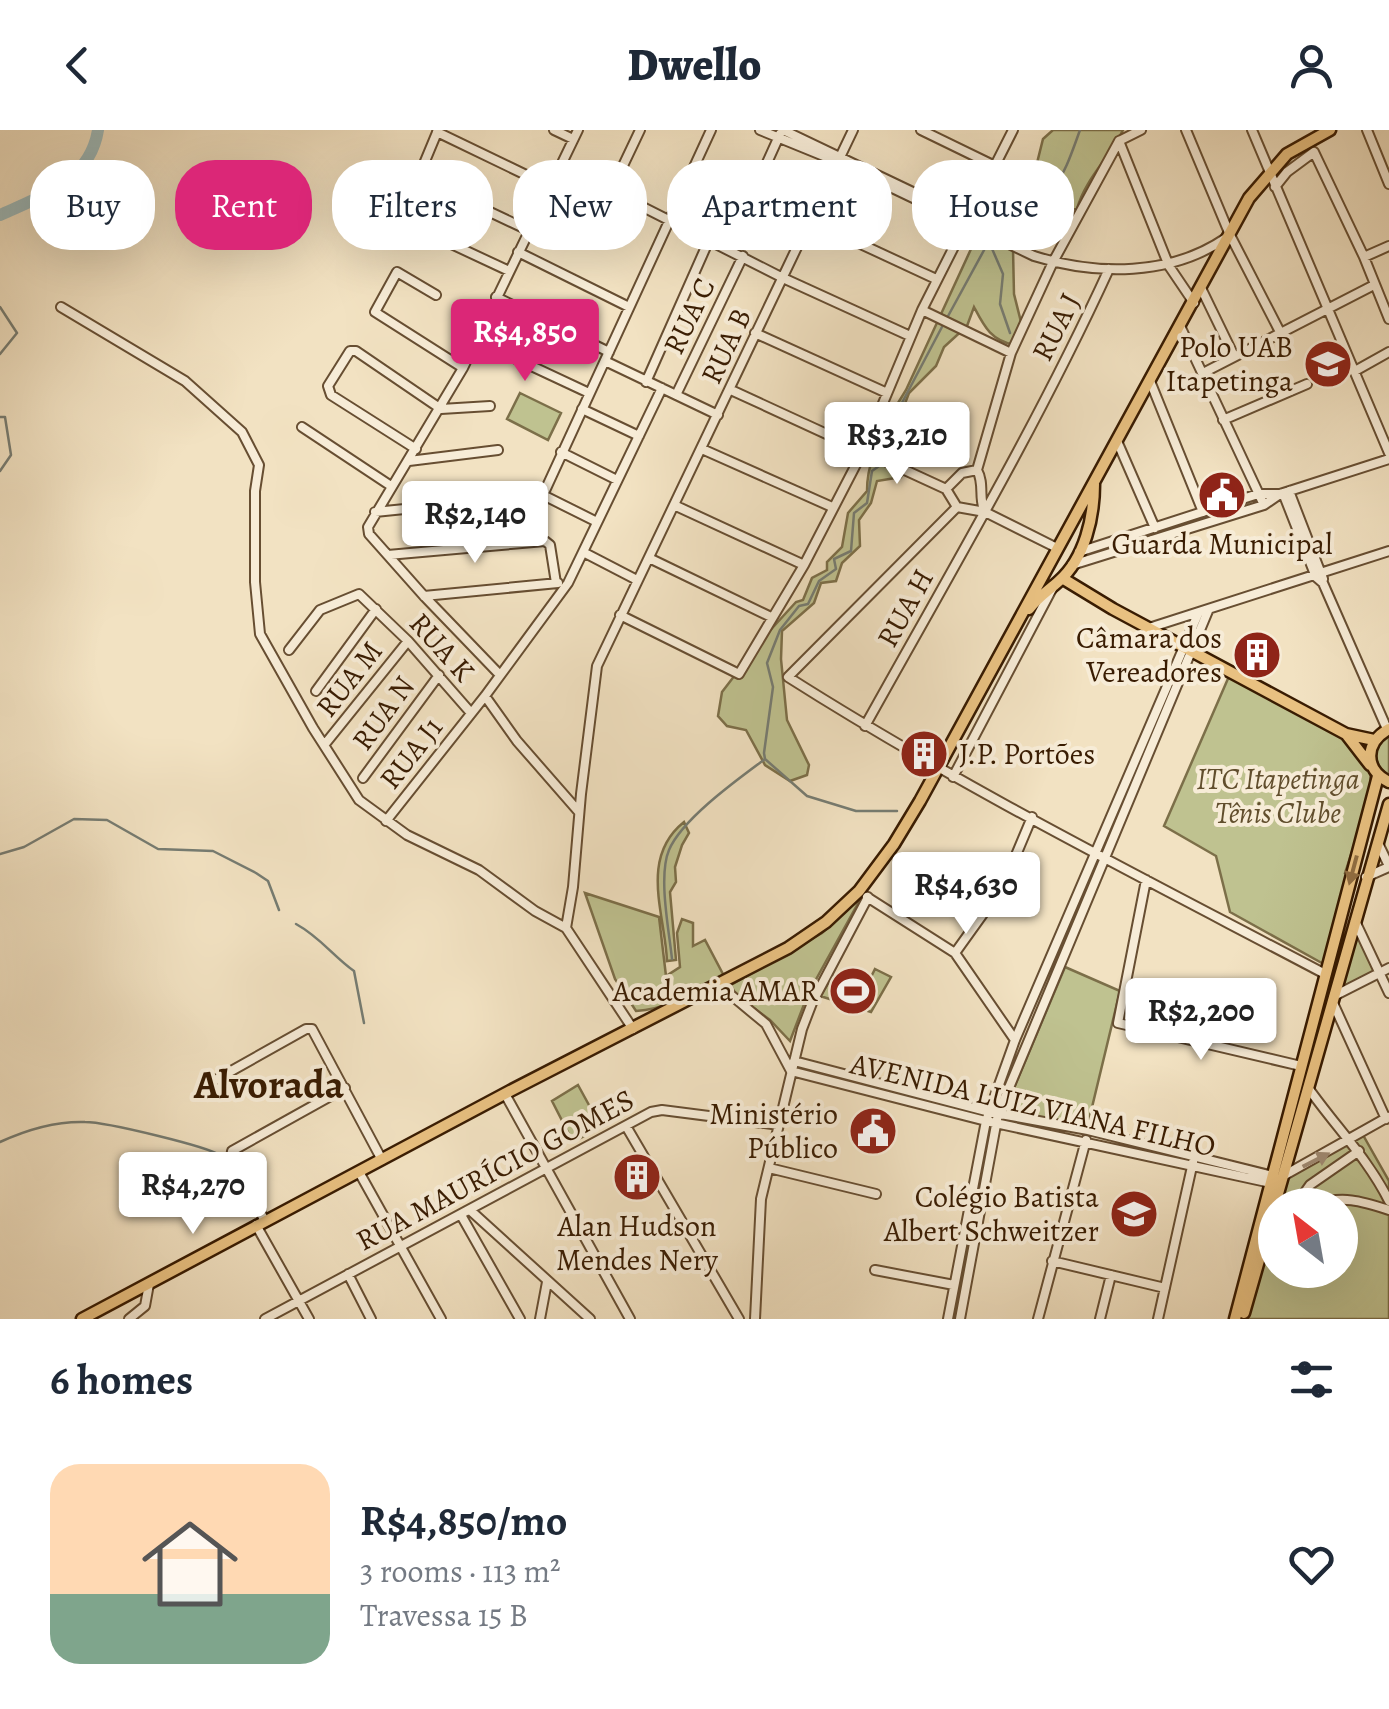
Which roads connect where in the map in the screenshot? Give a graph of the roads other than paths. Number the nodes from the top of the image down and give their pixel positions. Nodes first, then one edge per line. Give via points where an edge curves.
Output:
1 (554, 130) edge
2 (640, 130) edge
3 (711, 130) edge
4 (760, 130) edge
5 (853, 130) edge
6 (921, 130) edge
7 (1013, 130) edge
8 (1141, 130) edge
9 (1186, 130) edge
10 (1252, 130) edge
11 (1330, 130) edge
12 (1367, 130) edge
13 (438, 131) edge
14 (781, 133) edge
15 (576, 135) edge
16 (1120, 141) junction
17 (838, 158) junction
18 (563, 160) edge
19 (626, 160) edge
20 (697, 160) edge
21 (769, 160) edge
22 (983, 160) edge
23 (998, 160) edge
24 (513, 168) edge
25 (1269, 172) junction
26 (1389, 184) edge
27 (1275, 187) junction
28 (912, 192) edge
29 (667, 222) edge
30 (513, 223) edge
31 (1230, 235) junction
32 (1389, 246) edge
33 (465, 250) edge
34 (705, 250) edge
35 (730, 250) edge
36 (797, 250) edge
37 (874, 250) edge
38 (950, 250) edge
39 (1026, 250) edge
40 (518, 252) joint
41 (743, 256) junction
42 (1364, 257) junction
43 (1053, 262) junction
44 (1169, 266) junction
45 (1109, 269) junction
46 (509, 270) junction
47 (783, 278) junction
48 (936, 280) junction
49 (1374, 284) junction
50 (1202, 290) junction
51 (436, 295) dead end
52 (496, 297) junction
53 (1194, 303) junction
54 (61, 306) dead end
55 (629, 307) junction
56 (1327, 308) junction
57 (922, 310) junction
58 (1389, 319) edge
59 (1181, 328) junction
60 (1280, 332) junction
61 (755, 333) junction
62 (910, 336) junction
63 (476, 340) junction
64 (609, 352) junction
65 (1012, 352) junction
66 (1389, 352) edge
67 (1234, 356) junction
68 (605, 362) junction
69 (464, 368) junction
70 (1354, 371) junction
71 (1203, 373) junction
72 (646, 382) junction
73 (1150, 382) junction
74 (1306, 384) dead end
75 (662, 388) junction
76 (731, 390) junction
77 (589, 393) junction
78 (887, 393) junction
79 (676, 395) junction
80 (490, 406) dead end
81 (441, 409) junction
82 (582, 409) junction
83 (718, 415) junction
84 (1223, 420) junction
85 (302, 427) dead end
86 (638, 436) junction
87 (1117, 441) junction
88 (416, 449) junction
89 (702, 449) junction
90 (498, 450) dead end
91 (863, 451) junction
92 (562, 452) junction
93 (1389, 456) edge
94 (409, 462) junction
95 (977, 470) junction
96 (617, 480) junction
97 (1094, 484) junction
98 (391, 486) junction
99 (946, 490) junction
100 (1284, 493) junction
101 (1258, 494) junction
102 (543, 496) junction
103 (674, 505) junction
104 (1264, 505) junction
105 (957, 507) junction
106 (832, 508) junction
107 (374, 512) junction
108 (985, 512) junction
109 (1203, 512) junction
110 (597, 522) junction
111 (1155, 528) junction
112 (1058, 548) junction
113 (584, 552) junction
114 (1079, 552) junction
115 (1389, 552) edge
116 (388, 555) junction
117 (648, 558) junction
118 (804, 565) junction
119 (1072, 565) junction
120 (1042, 573) junction
121 (1321, 578) junction
122 (637, 580) junction
123 (1058, 582) junction
124 (556, 583) junction
125 (568, 583) junction
126 (424, 596) junction
127 (376, 608) junction
128 (1208, 611) junction
129 (620, 614) junction
130 (1198, 614) junction
131 (771, 618) junction
132 (1016, 625) junction
133 (1152, 627) junction
134 (408, 641) junction
135 (1189, 648) junction
136 (289, 650) dead end
137 (438, 675) junction
138 (500, 675) junction
139 (316, 690) dead end
140 (484, 696) junction
141 (471, 713) junction
142 (1386, 713) edge
143 (865, 726) junction
144 (1388, 729) edge
145 (1346, 734) junction
146 (1374, 740) junction
147 (326, 744) junction
148 (937, 769) junction
149 (1375, 772) junction
150 (954, 777) junction
151 (363, 778) dead end
152 (1389, 782) edge
153 (1389, 804) edge
154 (579, 812) junction
155 (1032, 817) junction
156 (386, 821) junction
157 (1378, 842) junction
158 (1100, 855) junction
159 (1389, 867) edge
160 (1366, 878) junction
161 (1146, 880) junction
162 (863, 894) junction
163 (1355, 921) junction
164 (566, 928) junction
165 (955, 952) junction
166 (1389, 968) edge
167 (1326, 974) junction
168 (1379, 974) junction
169 (719, 985) junction
170 (1389, 993) edge
171 (1334, 1000) junction
172 (633, 1029) junction
173 (1015, 1040) junction
174 (791, 1066) junction
175 (1301, 1066) junction
176 (208, 1084) dead end
177 (345, 1088) junction
178 (1308, 1089) junction
179 (506, 1094) junction
180 (1292, 1103) junction
181 (992, 1117) junction
182 (1388, 1118) edge
183 (779, 1125) junction
184 (626, 1126) junction
185 (1088, 1130) junction
186 (1085, 1142) junction
187 (1348, 1142) junction
188 (1359, 1151) junction
189 (382, 1160) junction
190 (1193, 1162) junction
191 (769, 1168) junction
192 (547, 1170) junction
193 (359, 1172) junction
194 (1274, 1181) junction
195 (979, 1187) junction
196 (1272, 1188) edge
197 (1274, 1188) edge
198 (1308, 1188) edge
199 (876, 1194) dead end
200 (1358, 1200) edge
201 (1389, 1201) edge
202 (1389, 1210) edge
203 (466, 1213) junction
204 (261, 1223) junction
205 (401, 1246) junction
206 (1052, 1261) junction
207 (1258, 1269) edge
208 (874, 1270) dead end
209 (348, 1274) junction
210 (1110, 1275) junction
211 (548, 1282) junction
212 (148, 1284) junction
213 (954, 1285) junction
214 (1165, 1288) junction
215 (299, 1300) junction
216 (82, 1319) edge
217 (128, 1319) edge
218 (265, 1319) edge
219 (309, 1319) edge
220 (372, 1319) edge
221 (441, 1319) edge
222 (520, 1319) edge
223 (540, 1319) edge
224 (590, 1319) edge
225 (630, 1319) edge
226 (739, 1319) edge
227 (755, 1319) edge
228 (948, 1319) edge
229 (960, 1319) edge
230 (1038, 1319) edge
231 (1100, 1319) edge
232 (1158, 1319) edge
233 (1239, 1319) edge

1 - 15 street
2 - 19 street
3 - 20 street
4 - 14 street
5 - 17 street, RUA B
6 - 22 street
7 - 23 street
8 - 16 street
9 - 31 street
10 - 25 street
11 - 25 main road
12 - 26 street
13 - 24 street
13 - 30 street via 417,177
14 - 17 street
14 - 21 street
15 - 18 street
16 - 43 street
16 - 44 street
17 - 28 street
25 - 27 street
25 - 31 main road
27 - 42 street via 1314,152
27 - 56 street
29 - 55 street
31 - 44 street
31 - 50 main road
31 - 60 street
32 - 42 street
33 - 46 street
34 - 72 street
35 - 41 street
36 - 47 street, RUA B
37 - 48 street
38 - 48 street
39 - 43 street
40 - 46 street
40 - 55 street
41 - 47 street
41 - 79 street, RUA C
42 - 49 street
43 - 45 street
43 - 65 street
44 - 45 street
44 - 53 street
45 - 108 street, RUA J
46 - 52 street
47 - 61 street, RUA B
47 - 62 street
48 - 57 street
49 - 56 street
49 - 58 street
50 - 53 main road
50 - 67 street
51 - 69 street via 397,272 376,312
52 - 63 street
52 - 64 street
53 - 59 main road
54 - 147 street via 185,381 242,432 259,464 259,629
55 - 64 street
56 - 60 street
56 - 70 street
57 - 62 street
57 - 65 street
59 - 71 street
59 - 73 main road
60 - 67 street
61 - 76 street, RUA B
61 - 78 street
62 - 78 street
63 - 69 street
63 - 77 street
64 - 68 street
65 - 95 street
66 - 70 street
67 - 71 street
68 - 72 street
68 - 77 street
69 - 81 street
70 - 93 street
71 - 84 street
72 - 75 street
73 - 87 main road
73 - 109 street
74 - 84 street
75 - 79 street
75 - 86 street, RUA C
76 - 83 street, RUA B
76 - 91 street
77 - 82 street
78 - 91 street
79 - 83 street
80 - 81 street
81 - 88 street
81 - 88 street via 354,350 328,386 330,395
82 - 86 street
82 - 92 street
83 - 89 street, RUA B
84 - 101 street
85 - 98 street
86 - 96 street, RUA C
87 - 97 main road
87 - 111 street
88 - 94 street
89 - 103 street, RUA B
89 - 106 street
90 - 94 street
91 - 99 street
91 - 106 street
92 - 96 street
92 - 102 street
93 - 100 street
94 - 98 street
95 - 99 street via 962,473
95 - 108 street
96 - 110 street, RUA C
97 - 112 main road
97 - 114 main road
98 - 107 street
99 - 105 street
100 - 101 street
100 - 104 street
100 - 121 street
101 - 104 street
101 - 109 street
102 - 107 street
102 - 110 street
103 - 117 street, RUA B
103 - 118 street
104 - 119 street
105 - 108 street
105 - 143 street via 788,677
106 - 118 street
107 - 116 street via 369,534
108 - 112 street
108 - 143 street, RUA H
109 - 111 street
110 - 113 street, RUA C
111 - 114 street
112 - 120 main road
113 - 122 street
113 - 125 street
114 - 119 main road
115 - 121 street
116 - 124 street via 545,541
116 - 126 street
117 - 122 street, RUA B
117 - 131 street
118 - 131 street
119 - 123 main road
120 - 123 main road
120 - 132 main road
121 - 128 street
121 - 142 street
122 - 129 street, RUA B
123 - 132 main road
123 - 133 main road
123 - 150 street
124 - 125 street
124 - 126 street
125 - 138 street
126 - 138 street
127 - 134 street, RUA K
127 - 136 street, RUA K via 359,594 326,606
127 - 139 street
128 - 130 street
128 - 135 street
129 - 131 street via 738,674
129 - 154 street, RUA B via 598,666
130 - 133 street
130 - 135 street
132 - 148 main road
133 - 135 main road
134 - 137 street, RUA K
134 - 147 street, RUA M
135 - 145 main road
135 - 158 street
137 - 141 street, RUA K
137 - 151 street, RUA N
138 - 140 street
140 - 141 street
140 - 154 street
141 - 156 street, RUA J1
142 - 144 street
143 - 148 street
144 - 146 main road
145 - 146 main road
145 - 149 main road
146 - 149 main road
147 - 156 street via 354,795
148 - 150 street
148 - 162 main road
149 - 152 main road
149 -> 167 main road
150 - 155 street
153 - 157 main road
154 - 164 street, RUA B
155 - 158 street
155 - 165 street via 1003,886
156 - 164 street via 479,870
157 - 159 street
157 - 160 main road
158 - 161 street
158 - 173 street
158 - 181 street
159 - 160 street
160 - 163 main road
161 - 167 street
161 - 175 street via 1118,1023
162 - 165 street
162 - 169 main road via 810,934
162 - 174 street
163 - 168 street
163 - 171 main road
164 - 172 street
165 - 173 street
166 - 168 street
167 - 175 main road
168 - 170 street
168 - 171 street
169 - 172 main road
169 - 174 street via 766,1024
171 - 178 main road
171 - 182 street
172 - 179 main road
173 - 181 street
174 - 181 street, AVENIDA LUIZ VIANA FILHO
174 - 183 street
175 - 180 main road
176 - 177 street via 310,1028
177 - 189 street
177 - 204 street via 232,1151
178 - 180 main road
178 - 187 street
178 - 194 main road
179 - 189 main road
179 - 192 street
180 - 194 main road
181 - 185 street, AVENIDA LUIZ VIANA FILHO
181 - 186 street, AVENIDA LUIZ VIANA FILHO
181 - 195 street
182 - 187 street
183 - 184 street, RUA MAURÍCIO GOMES via 662,1110
183 - 191 street
184 - 192 street, RUA MAURÍCIO GOMES
184 - 226 street
185 - 186 street
185 - 190 street, AVENIDA LUIZ VIANA FILHO
186 - 190 street, AVENIDA LUIZ VIANA FILHO
186 - 206 street
187 - 188 street
194 -> 187 street
188 - 198 street
188 - 201 street
189 - 193 main road
190 - 194 street, AVENIDA LUIZ VIANA FILHO
190 - 214 street
191 - 199 street
191 - 227 street via 759,1216
192 - 203 street, RUA MAURÍCIO GOMES
192 - 225 street
193 - 204 main road
193 - 205 street
194 - 196 main road
194 - 197 main road
194 - 233 main road
195 - 213 street
195 - 229 street
200 - 202 street
203 - 205 street, RUA MAURÍCIO GOMES
203 - 211 street
203 - 222 street
204 - 212 main road
204 - 215 street
205 - 209 street, RUA MAURÍCIO GOMES
205 - 221 street
206 - 210 street
206 - 230 street
207 - 233 main road
208 - 213 street
209 - 215 street, RUA MAURÍCIO GOMES
209 - 220 street
210 - 214 street
210 - 231 street
211 - 223 street
211 - 224 street
212 - 216 main road
212 - 217 street via 144,1306
213 - 228 street
214 - 232 street
215 - 218 street, RUA MAURÍCIO GOMES
215 - 219 street

